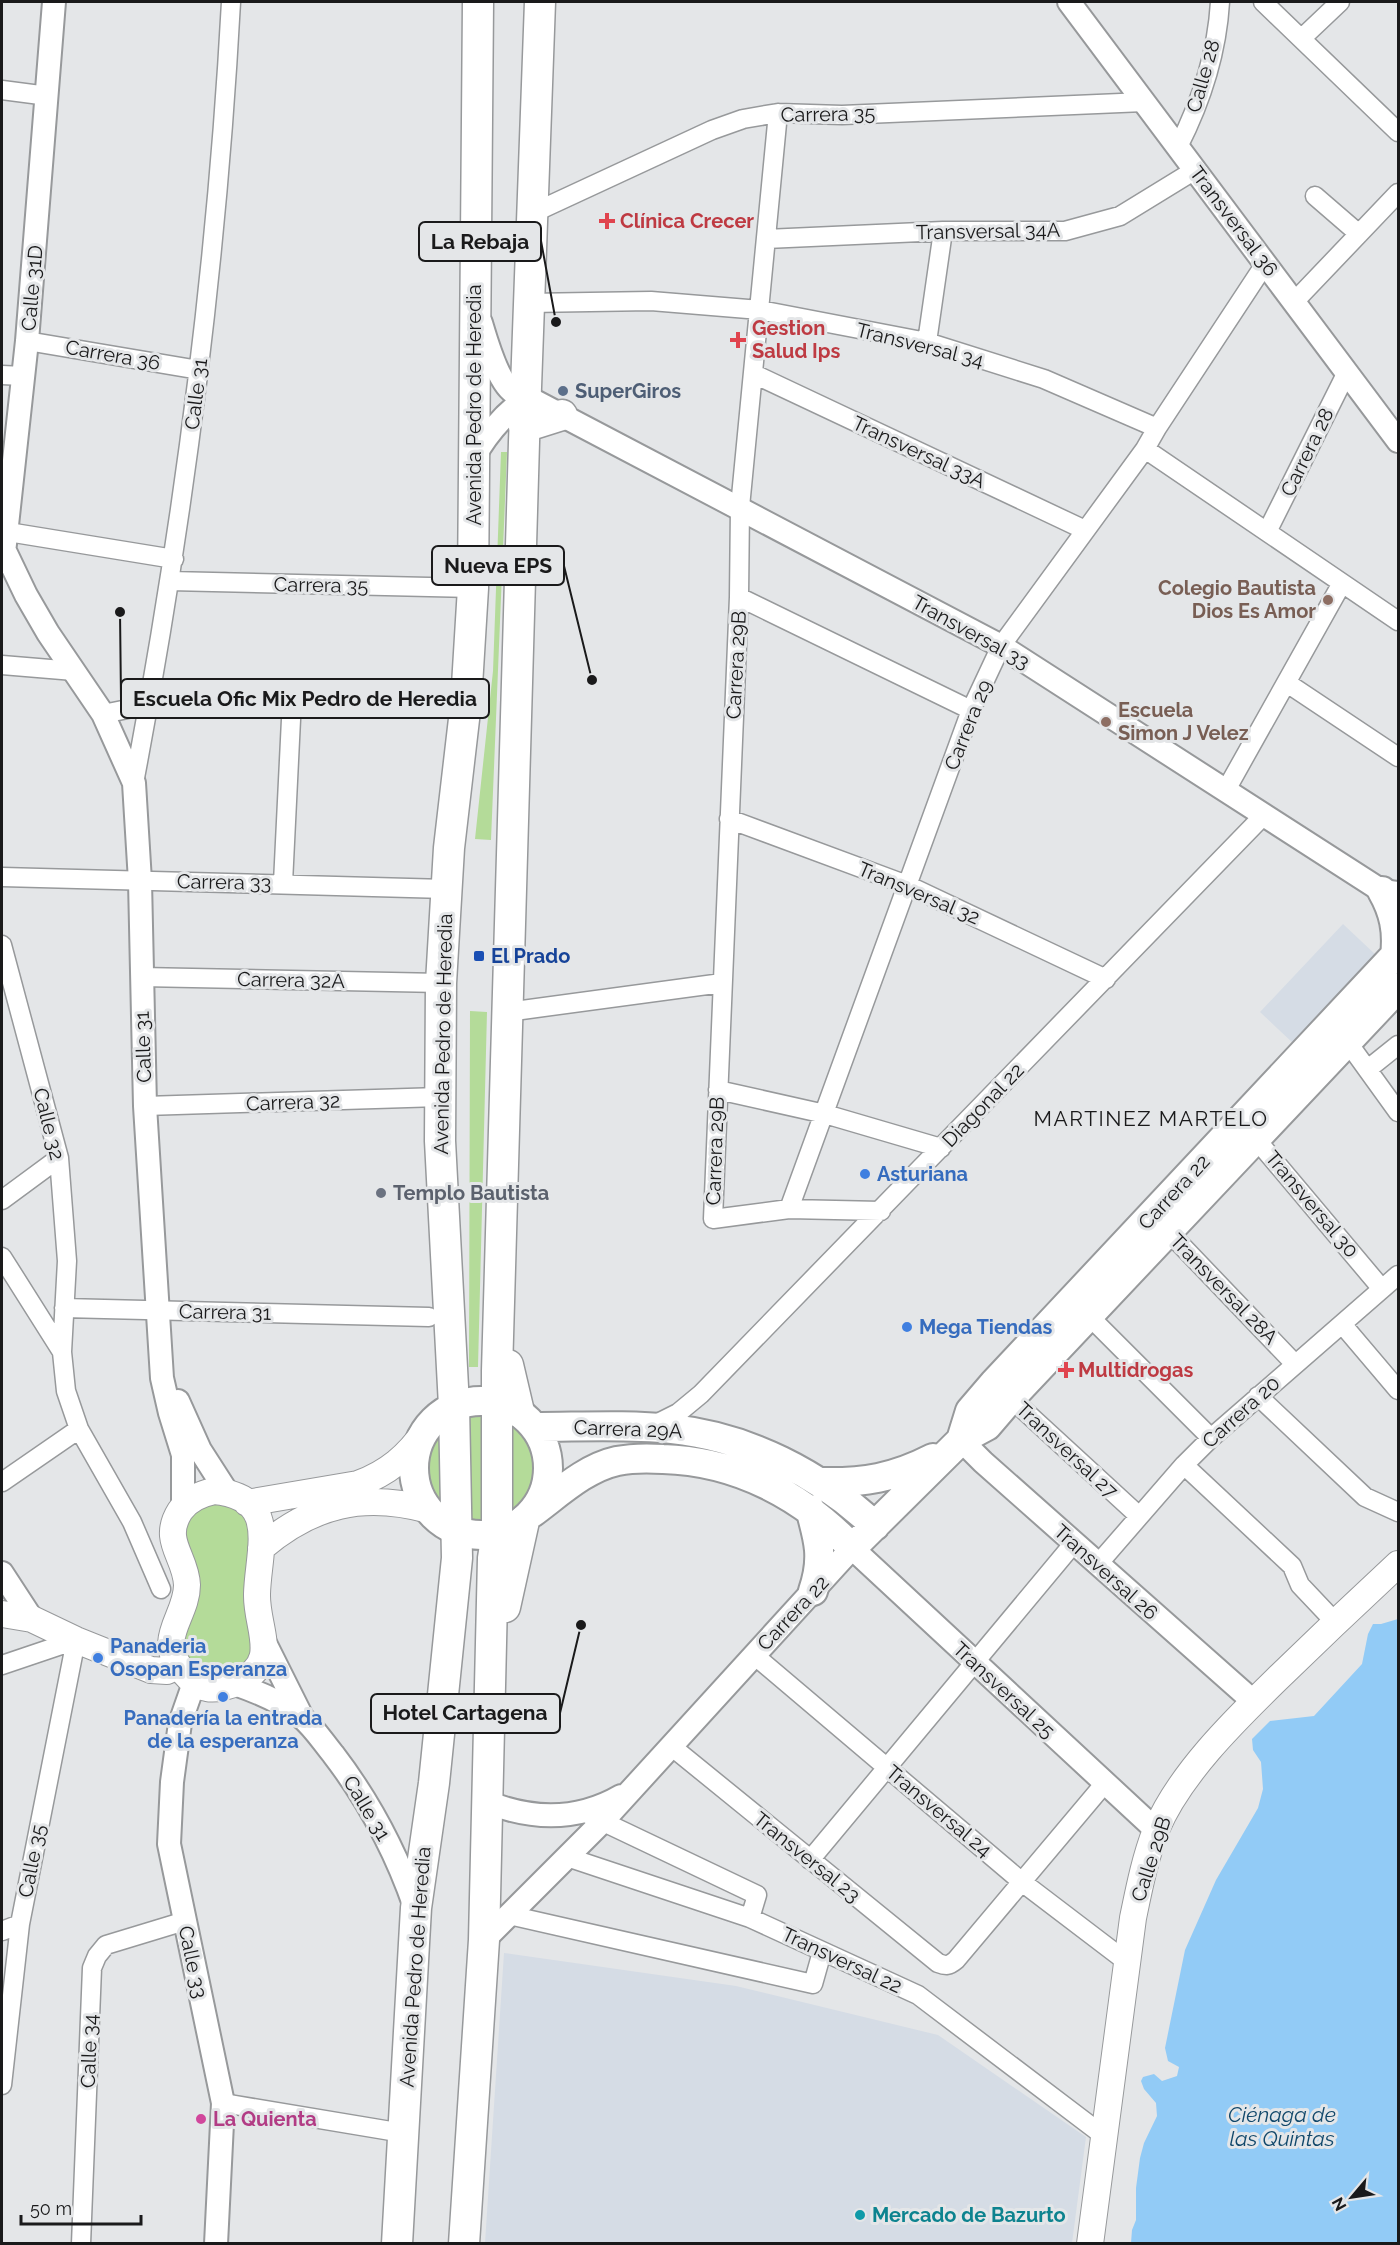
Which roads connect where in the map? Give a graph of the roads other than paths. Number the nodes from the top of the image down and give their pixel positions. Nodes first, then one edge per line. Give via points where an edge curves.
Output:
1 (54, 2) edge
2 (231, 2) edge
3 (478, 2) edge
4 (540, 2) edge
5 (1069, 2) edge
6 (1220, 2) edge
7 (1263, 2) edge
8 (1340, 2) edge
9 (1302, 38) junction
10 (2, 90) edge
11 (48, 96) junction
12 (1144, 102) junction
13 (778, 113) junction
14 (1398, 132) edge
15 (1178, 147) junction
16 (1195, 170) junction
17 (1398, 193) edge
18 (1316, 196) dead end
19 (533, 213) junction
20 (943, 231) junction
21 (1359, 234) junction
22 (766, 239) junction
23 (1265, 264) junction
24 (474, 289) junction
25 (1294, 302) junction
26 (529, 303) junction
27 (760, 310) junction
28 (27, 340) junction
29 (927, 342) junction
30 (199, 370) junction
31 (1347, 372) junction
32 (754, 374) junction
33 (12, 375) edge
34 (527, 397) junction
35 (562, 415) junction
36 (524, 427) junction
37 (1157, 428) junction
38 (1398, 441) edge
39 (1145, 449) junction
40 (474, 457) junction
41 (740, 507) junction
42 (1085, 530) junction
43 (1267, 532) junction
44 (4, 537) edge
45 (174, 559) junction
46 (2, 574) edge
47 (170, 582) junction
48 (1342, 583) junction
49 (473, 588) junction
50 (739, 597) junction
51 (1398, 621) edge
52 (1001, 646) junction
53 (2, 665) edge
54 (74, 671) junction
55 (1287, 683) junction
56 (292, 699) junction
57 (466, 702) junction
58 (149, 704) junction
59 (971, 710) junction
60 (103, 714) junction
61 (1398, 757) edge
62 (134, 783) junction
63 (1226, 790) junction
64 (1264, 815) junction
65 (729, 819) junction
66 (2, 877) edge
67 (140, 881) junction
68 (283, 883) junction
69 (907, 885) junction
70 (446, 889) junction
71 (1390, 892) edge
72 (2, 945) edge
73 (1397, 954) edge
74 (141, 977) junction
75 (1106, 979) junction
76 (441, 983) junction
77 (722, 983) junction
78 (1398, 988) edge
79 (507, 1012) junction
80 (1340, 1032) junction
81 (1398, 1045) edge
82 (1368, 1069) junction
83 (718, 1090) junction
84 (440, 1098) junction
85 (145, 1106) junction
86 (1398, 1112) edge
87 (825, 1114) junction
88 (1248, 1130) junction
89 (440, 1141) junction
90 (941, 1149) junction
91 (59, 1158) junction
92 (2, 1200) edge
93 (789, 1209) junction
94 (881, 1211) junction
95 (1160, 1223) junction
96 (2, 1257) edge
97 (1398, 1275) edge
98 (1382, 1289) junction
99 (64, 1308) junction
100 (1081, 1308) junction
101 (158, 1310) junction
102 (429, 1317) junction
103 (1342, 1324) junction
104 (62, 1352) junction
105 (1295, 1364) junction
106 (1002, 1390) junction
107 (1398, 1390) edge
108 (701, 1394) junction
109 (1258, 1396) junction
110 (516, 1414) junction
111 (438, 1419) junction
112 (650, 1427) junction
113 (79, 1430) junction
114 (697, 1433) junction
115 (1211, 1438) junction
116 (961, 1440) junction
117 (694, 1461) junction
118 (1184, 1465) junction
119 (2, 1482) edge
120 (820, 1482) junction
121 (237, 1498) junction
122 (183, 1506) junction
123 (810, 1509) junction
124 (1398, 1512) edge
125 (1139, 1516) junction
126 (528, 1517) junction
127 (442, 1520) junction
128 (875, 1526) junction
129 (497, 1533) junction
130 (1074, 1543) junction
131 (261, 1548) junction
132 (852, 1548) junction
133 (1098, 1564) junction
134 (1398, 1564) edge
135 (2, 1573) edge
136 (161, 1589) dead end
137 (813, 1591) junction
138 (2, 1614) edge
139 (32, 1620) junction
140 (1335, 1622) junction
141 (76, 1640) junction
142 (264, 1641) junction
143 (754, 1655) junction
144 (974, 1663) junction
145 (2, 1665) edge
146 (491, 1672) junction
147 (186, 1674) junction
148 (235, 1684) junction
149 (1254, 1702) junction
150 (302, 1718) junction
151 (671, 1746) junction
152 (887, 1768) junction
153 (1105, 1783) junction
154 (487, 1802) junction
155 (593, 1817) junction
156 (1156, 1830) junction
157 (567, 1857) junction
158 (810, 1860) junction
159 (1022, 1882) junction
160 (416, 1908) junction
161 (509, 1915) junction
162 (750, 1918) junction
163 (185, 1921) junction
164 (20, 1924) junction
165 (2, 1931) edge
166 (484, 1940) junction
167 (822, 1952) junction
168 (1127, 1962) junction
169 (2, 2085) edge
170 (222, 2103) junction
171 (403, 2133) junction
172 (1104, 2136) junction
173 (81, 2244) edge
174 (216, 2244) edge
175 (397, 2244) edge
176 (464, 2244) edge
177 (1090, 2244) edge

1 - 11 street, Calle 31D
2 - 30 street, Calle 31
3 - 24 highway, Avenida Pedro de Heredia
4 - 19 highway
5 - 12 street, Transversal 36
6 - 15 street, Calle 28 via 1214,51 1202,94
7 - 9 street
8 - 9 street
9 - 14 street
10 - 11 street
11 - 28 street, Calle 31D
12 - 13 street, Carrera 35 via 842,115
12 - 15 street, Transversal 36
13 - 19 street, Carrera 35 via 712,130
13 - 22 street, Carrera 29B
15 - 16 street, Transversal 36
16 - 20 street, Transversal 34A via 1120,216 1065,231
16 - 23 street, Transversal 36
17 - 21 street
18 - 21 street
19 - 26 highway
20 - 22 street, Transversal 34A
20 - 29 street
21 - 25 street
22 - 27 street, Carrera 29B
23 - 25 street, Transversal 36
23 - 37 street, Carrera 29
24 - 34 street, Transversal 33 via 486,343 496,367 513,392
24 - 40 highway, Avenida Pedro de Heredia
25 - 31 street, Transversal 36
26 - 27 street, Transversal 34 via 651,301
26 - 34 highway
27 - 29 street, Transversal 34
27 - 32 street, Carrera 29B
28 - 30 street, Carrera 36
28 - 33 street, Calle 31D
29 - 37 street, Transversal 34 via 1044,379
30 - 45 street, Calle 31
31 - 38 street, Transversal 36
31 - 43 street, Carrera 28
32 - 41 street, Carrera 29B
32 - 42 street, Transversal 33A
33 - 44 street, Calle 31D
34 - 35 street, Transversal 33
34 - 36 highway
34 - 40 street via 501,419
35 - 36 highway
35 - 41 street, Transversal 33
36 - 79 highway
37 - 39 street, Carrera 29
39 - 42 street, Carrera 29
39 - 43 street
40 - 49 highway, Avenida Pedro de Heredia
41 - 50 street, Carrera 29B
41 - 52 street, Transversal 33
42 - 52 street, Carrera 29
43 - 48 street
44 - 45 street
44 - 46 street, Calle 31D
44 - 54 street, Calle 31 via 26,594
45 - 47 street, Calle 31
47 - 49 street, Carrera 35
47 - 58 street, Calle 31
48 - 51 street
48 - 55 street
49 - 57 highway, Avenida Pedro de Heredia
50 - 59 street
50 - 65 street, Carrera 29B
52 - 59 street, Carrera 29
52 - 63 street, Transversal 33
53 - 54 street
54 - 60 street, Calle 31
55 - 61 street
55 - 63 street
56 - 57 street
56 - 58 street
56 - 68 street
57 - 70 highway, Avenida Pedro de Heredia
58 - 60 street
58 - 62 street, Calle 31
59 - 69 street, Carrera 29
60 - 62 street, Calle 31
62 - 67 street, Calle 31
63 - 64 street, Transversal 33
64 - 71 street, Transversal 33
64 - 75 street, Diagonal 22
65 - 69 street, Transversal 32
65 - 77 street, Carrera 29B
66 - 67 street, Carrera 33
67 - 68 street, Carrera 33
67 - 74 street, Calle 31
68 - 70 street, Carrera 33
69 - 75 street, Transversal 32
69 - 87 street, Carrera 29
70 - 76 highway, Avenida Pedro de Heredia
71 - 73 main road
72 - 91 street, Calle 32
73 - 80 main road, Carrera 22
74 - 76 street, Carrera 32A
74 - 85 street, Calle 31
75 - 90 street, Diagonal 22
76 - 84 highway, Avenida Pedro de Heredia
77 - 79 street
77 - 83 street, Carrera 29B
78 - 80 main road, Carrera 22
79 - 110 highway via 498,1328
80 - 82 street
80 - 88 main road, Carrera 22
81 - 82 street
82 - 86 street
83 - 87 street
83 - 93 street, Carrera 29B via 713,1219
84 - 85 street, Carrera 32
84 - 89 highway, Avenida Pedro de Heredia
85 - 101 street, Calle 31
87 - 90 street
87 - 93 street, Carrera 29
88 - 95 main road, Carrera 22
88 - 98 street, Transversal 30
89 - 102 highway via 427,1243
89 - 111 highway, Avenida Pedro de Heredia
90 - 94 street, Diagonal 22
91 - 92 street
91 - 99 street, Calle 32 via 67,1261
93 - 94 street
94 - 108 street, Diagonal 22
95 - 100 main road, Carrera 22
95 - 105 street, Transversal 28A
96 - 104 street
97 - 98 street, Carrera 20
98 - 103 street, Carrera 20
99 - 101 street, Carrera 31
99 - 104 street
100 - 106 main road, Carrera 22
100 - 115 street
101 - 102 street, Carrera 31
101 - 121 street, Calle 31 via 165,1357 180,1405 201,1450
101 - 122 street, Calle 31 via 162,1378 183,1455
102 - 111 highway
103 - 105 street, Carrera 20
103 - 107 street
104 - 113 street via 66,1391
105 - 109 street, Carrera 20
106 - 116 main road, Carrera 22 via 970,1411
106 - 125 street, Transversal 27
108 - 112 street, Diagonal 22 via 678,1413
108 - 114 street
109 - 115 street, Carrera 20
109 - 124 street via 1365,1497
110 - 111 main road, Carrera 29A via 483,1400
110 - 112 main road, Carrera 29A
110 - 126 main road via 545,1447 549,1470 541,1500
110 - 129 highway
111 - 121 main road via 398,1463 358,1484
111 - 127 highway, Avenida Pedro de Heredia
111 - 127 main road via 418,1445 415,1479 420,1495
112 - 114 main road, Carrera 29A
113 - 119 street
113 - 136 street via 132,1522
114 - 117 street
114 - 120 main road, Carrera 29A via 764,1454
115 - 118 street, Carrera 20
116 - 120 main road, Carrera 29A via 936,1457 890,1476 850,1483
116 - 128 main road, Carrera 22
116 - 130 street, Transversal 26
117 - 123 main road, Carrera 29A via 735,1471 774,1487
117 - 126 main road, Carrera 29A via 617,1461 584,1475
118 - 125 street, Carrera 20
118 - 140 street via 1292,1566 1300,1585
120 - 128 main road, Carrera 29A
121 - 122 main road via 214,1491 192,1498
121 - 131 main road via 257,1516 262,1529
122 - 147 main road via 172,1533 187,1585 170,1642 172,1654
123 - 132 main road, Carrera 29A
123 - 137 main road via 820,1552
125 - 133 street, Carrera 20
126 - 129 main road, Carrera 29A
126 - 146 highway
127 - 129 main road via 484,1535
127 - 131 main road via 404,1503 352,1503 327,1508 296,1522
127 - 160 highway, Avenida Pedro de Heredia via 444,1672 434,1783
128 - 132 main road, Carrera 22
129 - 146 highway
130 - 133 street, Transversal 26
130 - 144 street
131 - 142 main road via 257,1593
132 - 137 street, Carrera 22
132 - 144 street, Transversal 25
133 - 149 street, Transversal 26
134 - 140 main road, Calle 29B
135 - 139 street
137 - 143 street, Carrera 22
138 - 139 main road
139 - 141 main road
140 - 149 main road, Calle 29B
141 - 145 street
141 - 147 main road via 159,1672
141 - 164 street, Calle 35
142 - 148 main road via 260,1664
142 - 150 street, Calle 31
143 - 151 street, Carrera 22
143 - 152 street, Transversal 24
144 - 152 street
144 - 153 street, Transversal 25
146 - 154 highway
147 - 148 main road via 207,1688
147 - 163 street, Calle 33 via 172,1782 169,1844
148 - 150 street, Calle 31 via 270,1698
149 - 156 main road, Calle 29B via 1185,1781
150 - 160 street, Calle 31 via 365,1800 398,1861
151 - 155 street, Carrera 22 via 630,1791
151 - 158 street, Transversal 23
152 - 158 street
152 - 159 street, Transversal 24
153 - 156 street, Transversal 25
153 - 159 street
154 - 155 street, Carrera 22 via 533,1815
154 - 166 highway
155 - 157 street, Carrera 22
155 - 162 street via 757,1895
156 - 168 main road, Calle 29B via 1143,1870
157 - 161 street, Carrera 22
157 - 162 street, Transversal 22
158 - 159 street, Transversal 23 via 944,1965 956,1960
159 - 168 street, Transversal 24
160 - 171 highway, Avenida Pedro de Heredia
161 - 166 street, Carrera 22
161 - 167 street via 813,1984
162 - 167 street, Transversal 22
163 - 170 street, Calle 33
163 - 173 street, Calle 34 via 106,1945 92,1968
164 - 165 street
164 - 169 street, Calle 35
166 - 176 highway
167 - 172 street, Transversal 22 via 918,1995
168 - 172 main road, Calle 29B
170 - 171 street
170 - 174 street, Calle 33
171 - 175 highway, Avenida Pedro de Heredia
172 - 177 main road, Calle 29B

